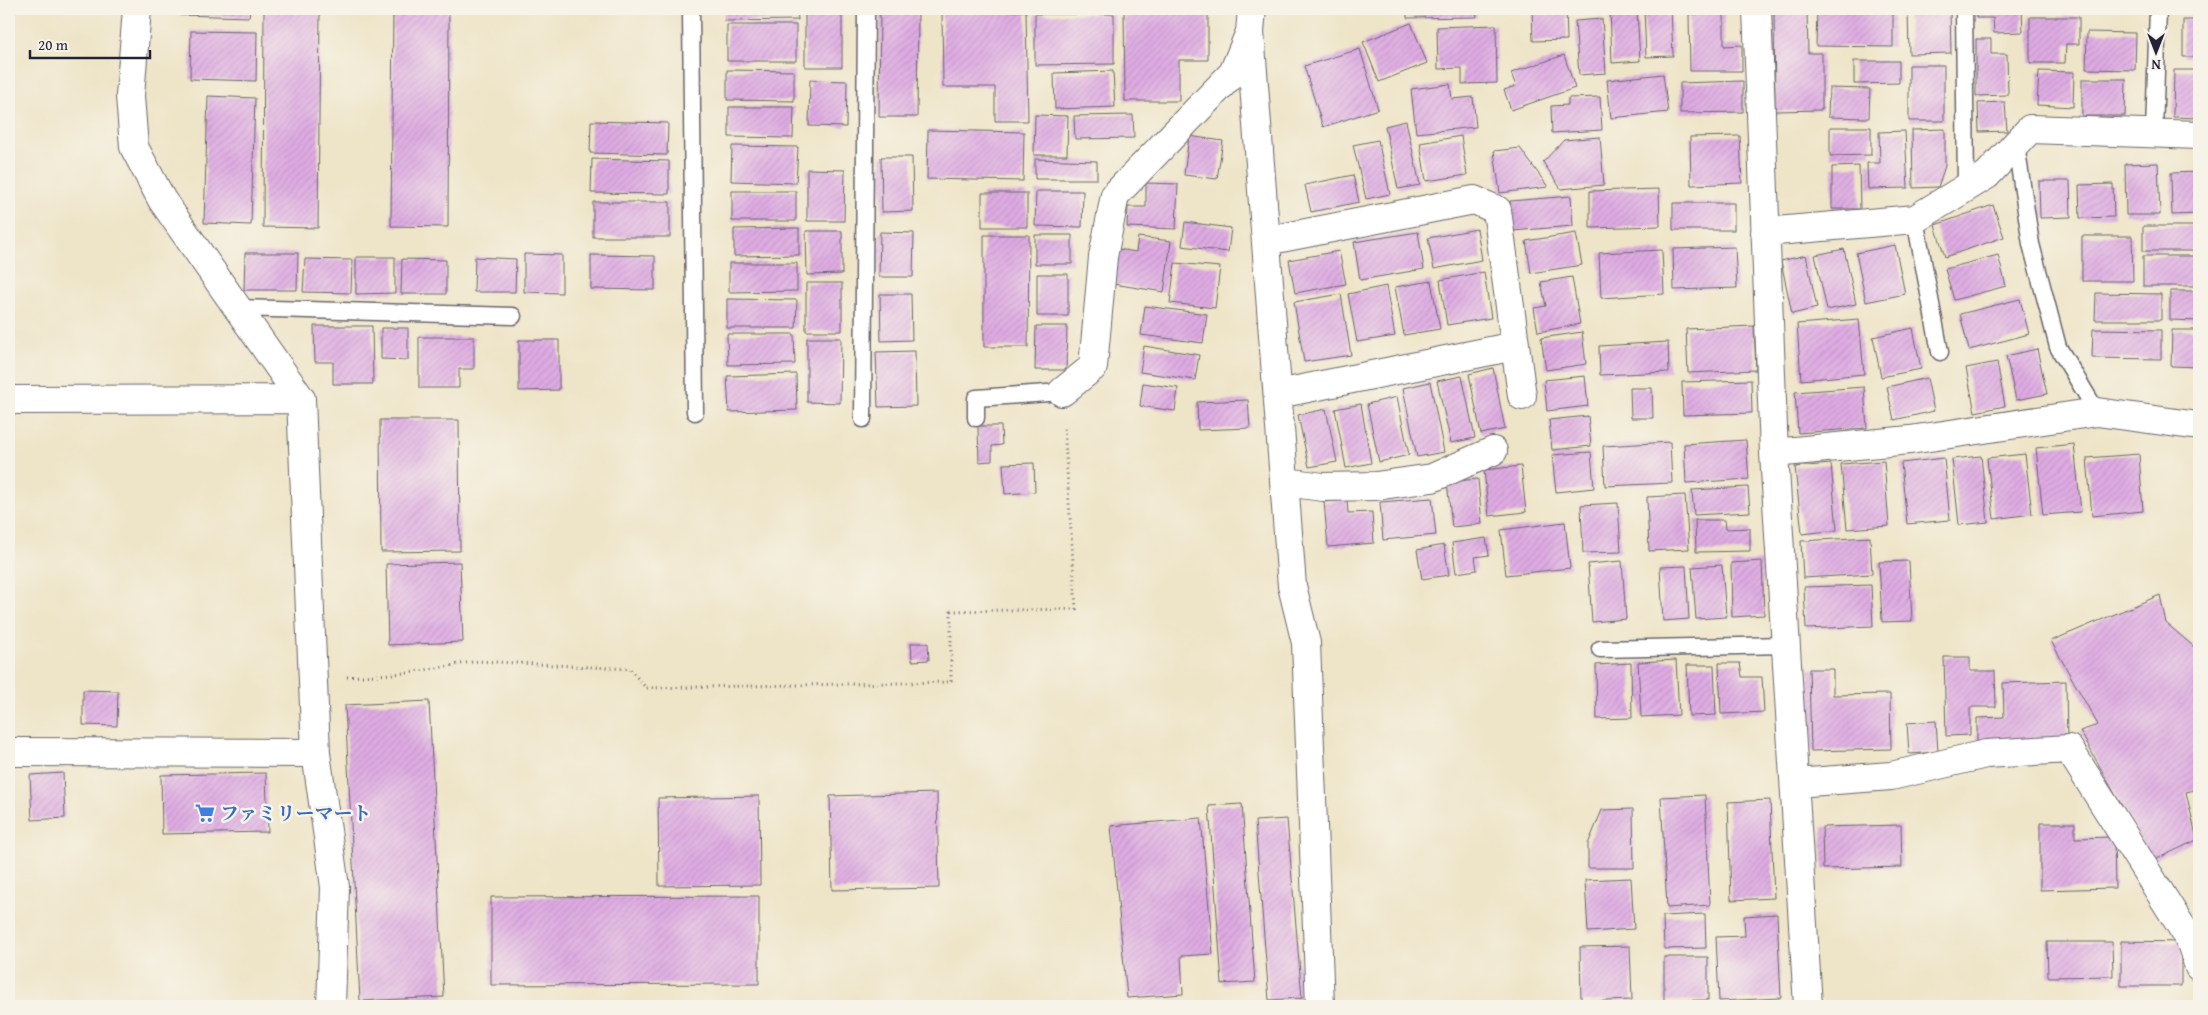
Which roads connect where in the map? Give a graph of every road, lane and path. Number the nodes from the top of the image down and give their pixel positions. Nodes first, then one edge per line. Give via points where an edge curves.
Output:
1 (137, 9) edge
2 (691, 9) edge
3 (866, 9) edge
4 (1757, 9) edge
5 (1964, 9) edge
6 (2158, 9) edge
7 (1251, 20) edge
8 (2154, 133) junction
9 (2199, 134) edge
10 (2016, 145) junction
11 (1966, 188) junction
12 (1915, 219) junction
13 (1765, 232) junction
14 (1266, 242) junction
15 (237, 308) junction
16 (513, 316) dead end
17 (1515, 346) junction
18 (1940, 352) dead end
19 (1062, 392) junction
20 (1278, 394) junction
21 (1522, 396) dead end
22 (301, 399) junction
23 (9, 400) edge
24 (695, 412) dead end
25 (2097, 412) junction
26 (976, 418) dead end
27 (863, 419) dead end
28 (2199, 426) edge
29 (1493, 451) dead end
30 (1774, 453) junction
31 (1285, 482) junction
32 (1786, 645) junction
33 (1600, 649) dead end
34 (313, 679) junction
35 (9, 752) edge
36 (316, 753) junction
37 (1794, 784) junction
38 (2199, 967) edge
39 (331, 1006) edge
40 (1320, 1006) edge
41 (1808, 1006) edge

1 - 15 street via 130,96 134,147 162,200
2 - 24 lane
3 - 27 lane
4 - 13 street
5 - 11 lane
6 - 8 lane
7 - 14 street
7 - 19 street via 1233,73 1115,195 1103,258 1093,367
8 - 9 street
8 - 10 street via 2030,129
10 - 11 street via 1987,175
10 - 25 lane via 2031,244 2058,347
11 - 12 street
12 - 13 street
12 - 18 lane
13 - 30 street
14 - 17 street via 1474,200 1497,210
14 - 20 street
15 - 16 lane
15 - 22 street
17 - 20 street
17 - 21 street
19 - 26 lane via 976,398
19 - 34 path via 1076,609 951,611 951,682 646,688 630,669 478,661 407,673
20 - 31 street
22 - 23 street
22 - 34 street
25 - 28 street
25 - 30 street via 1910,440
29 - 31 street via 1432,478 1376,486 1323,487
30 - 32 street
31 - 40 street via 1292,586 1306,643
32 - 33 lane
32 - 37 street
34 - 36 street
35 - 36 street
36 - 39 street via 335,887
37 - 38 street via 1891,776 1986,754 2069,749 2190,940
37 - 41 street

